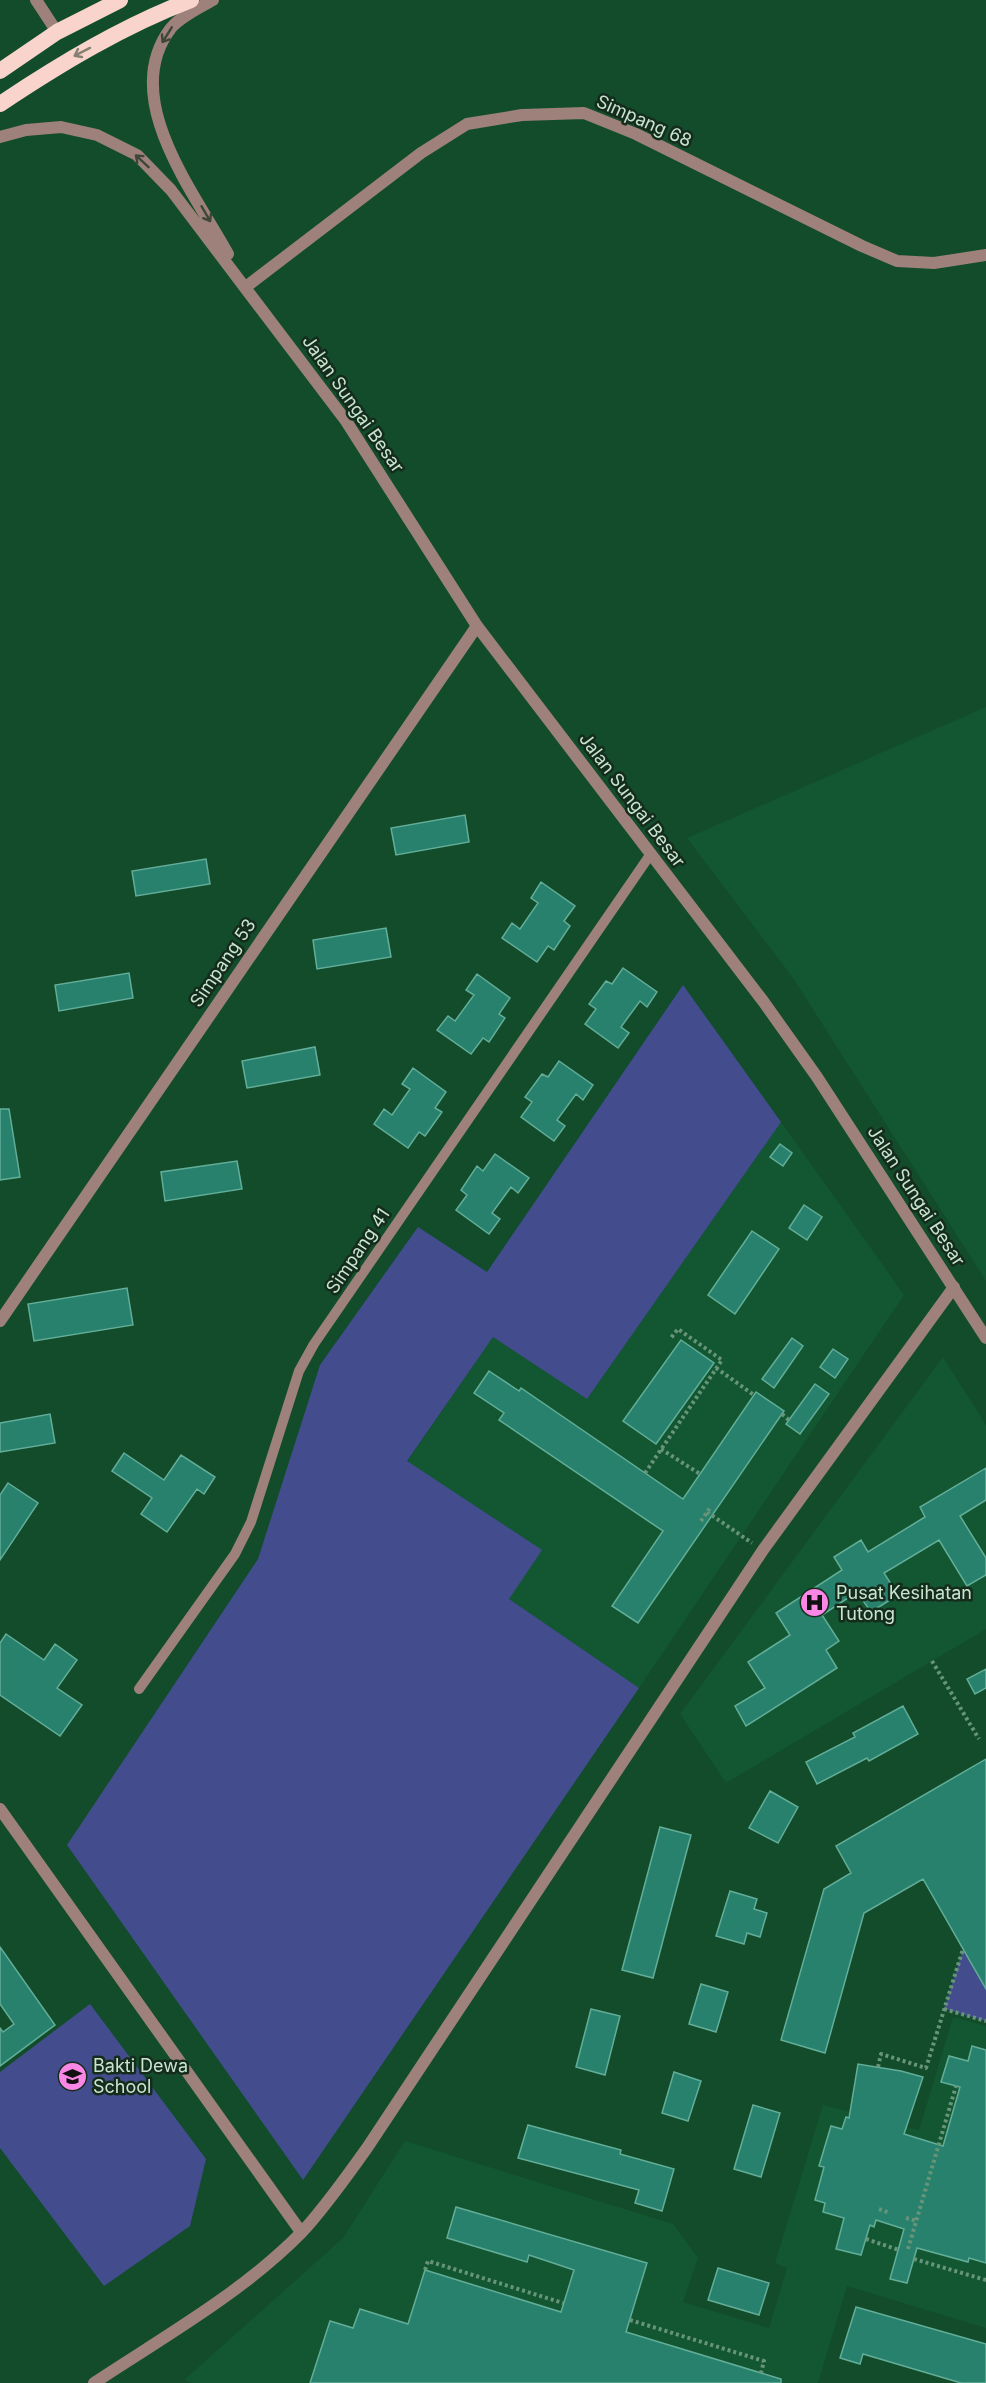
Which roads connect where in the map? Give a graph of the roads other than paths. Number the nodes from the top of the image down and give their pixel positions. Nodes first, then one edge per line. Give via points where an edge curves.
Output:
1 (36, 0) edge
2 (120, 0) edge
3 (191, 0) edge
4 (213, 0) edge
5 (57, 32) junction
6 (0, 71) edge
7 (0, 104) edge
8 (0, 137) edge
9 (986, 255) edge
10 (247, 286) junction
11 (477, 626) junction
12 (650, 855) junction
13 (954, 1287) junction
14 (0, 1322) edge
15 (986, 1338) edge
16 (140, 1689) dead end
17 (0, 1809) edge
18 (301, 2232) junction
19 (94, 2383) edge

1 - 5 street
2 - 5 highway
3 -> 7 highway via 64,62
4 -> 10 street, Jalan Sungai Besar via 172,26 152,72 152,89 157,118 176,162
5 - 6 highway
10 -> 8 street, Jalan Sungai Besar via 171,190 137,155 97,135 61,127
9 - 10 street, Simpang 68 via 934,262 897,261 584,112 522,115 467,124 421,153
10 - 11 street, Jalan Sungai Besar via 346,421
11 - 12 street, Jalan Sungai Besar
11 - 14 street, Simpang 53
12 - 13 street, Jalan Sungai Besar via 783,1029
12 - 16 lane, Simpang 41 via 314,1344 299,1371 251,1522 236,1554
13 - 15 street, Jalan Sungai Besar
13 - 18 street via 763,1550 367,2148
17 - 18 street
18 - 19 street via 222,2298

